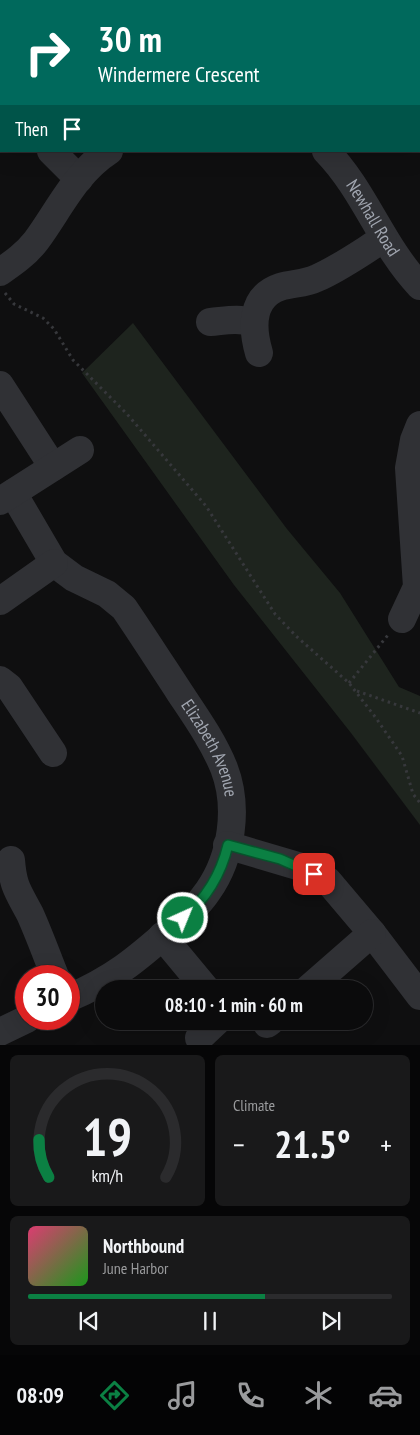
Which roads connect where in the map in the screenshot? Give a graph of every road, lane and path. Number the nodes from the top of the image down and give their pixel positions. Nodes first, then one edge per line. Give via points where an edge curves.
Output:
1 (52, 152) edge
2 (108, 152) edge
3 (327, 152) edge
4 (79, 179) junction
5 (383, 239) junction
6 (0, 272) edge
7 (420, 286) edge
8 (0, 287) edge
9 (210, 322) dead end
10 (254, 323) junction
11 (259, 353) dead end
12 (0, 385) edge
13 (420, 425) edge
14 (80, 450) dead end
15 (53, 467) junction
16 (6, 497) edge
17 (54, 563) junction
18 (418, 587) edge
19 (0, 601) edge
20 (402, 619) joint
21 (0, 680) edge
22 (349, 683) junction
23 (356, 691) junction
24 (420, 713) edge
25 (54, 754) dead end
26 (420, 803) edge
27 (228, 845) junction
28 (11, 860) dead end
29 (372, 933) junction
30 (162, 936) junction
31 (51, 965) edge
32 (203, 974) edge
33 (318, 980) edge
34 (80, 993) edge
35 (420, 996) edge
36 (15, 1024) edge
37 (0, 1032) edge

1 - 4 street
2 - 4 street
3 - 5 street, Newhall Road via 356,188
4 - 6 street via 63,197 35,242
5 - 7 street, Newhall Road
5 - 10 street via 318,278 277,288 260,304
8 - 22 path via 14,304 43,318 54,328 73,360 127,414 206,506 275,614
9 - 10 street via 247,320
10 - 11 street
12 - 15 street
13 - 18 street via 409,468
14 - 15 street, Elizabeth Avenue
15 - 16 street, Elizabeth Avenue
16 - 17 street, Elizabeth Avenue
17 - 19 street
17 - 27 street, Elizabeth Avenue via 74,578 107,594 124,608 211,739 225,769 230,794 233,822
18 - 20 street
20 - 22 path
21 - 25 street via 9,687
22 - 23 path
23 - 24 path
23 - 26 path via 402,756 413,794
27 - 29 street via 280,859 328,881
27 - 30 street, Elizabeth Avenue via 224,861 209,890 194,909
28 - 31 street via 17,893
29 - 33 street
29 - 35 street
30 - 32 street
30 - 34 street, Elizabeth Avenue via 125,969
36 - 37 street

